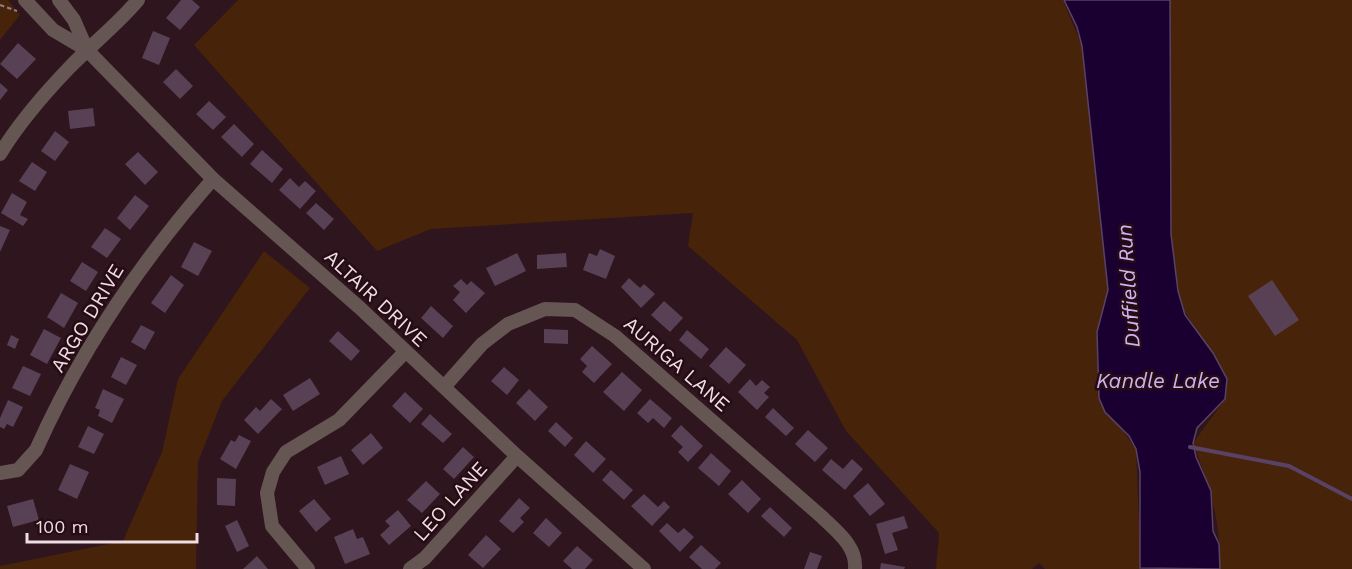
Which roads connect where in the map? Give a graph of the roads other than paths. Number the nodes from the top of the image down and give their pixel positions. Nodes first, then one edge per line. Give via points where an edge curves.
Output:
1 (59, 0) edge
2 (138, 0) edge
3 (23, 6) edge
4 (87, 50) junction
5 (0, 154) edge
6 (213, 178) junction
7 (405, 352) junction
8 (444, 387) junction
9 (517, 456) junction
10 (0, 473) edge
11 (627, 564) edge
12 (308, 569) edge
13 (410, 569) edge
14 (644, 569) edge
15 (855, 569) edge

1 - 4 street, ALTAIR DRIVE
2 - 4 street
3 - 4 street, ALTAIR DRIVE
4 - 5 street via 35,106
4 - 6 street, ALTAIR DRIVE
6 - 7 street, ALTAIR DRIVE
6 - 10 street, ARGO DRIVE via 125,287 36,450 18,470
7 - 8 street, ALTAIR DRIVE
7 - 12 street via 345,414 286,452 273,472 267,493 272,526
8 - 9 street, ALTAIR DRIVE
8 - 15 street, AURIGA LANE via 482,344 508,324 545,309 575,310 615,336 822,517 845,539 856,560
9 - 11 street, ALTAIR DRIVE
9 - 13 street, LEO LANE via 425,558
11 - 14 street, ALTAIR DRIVE

